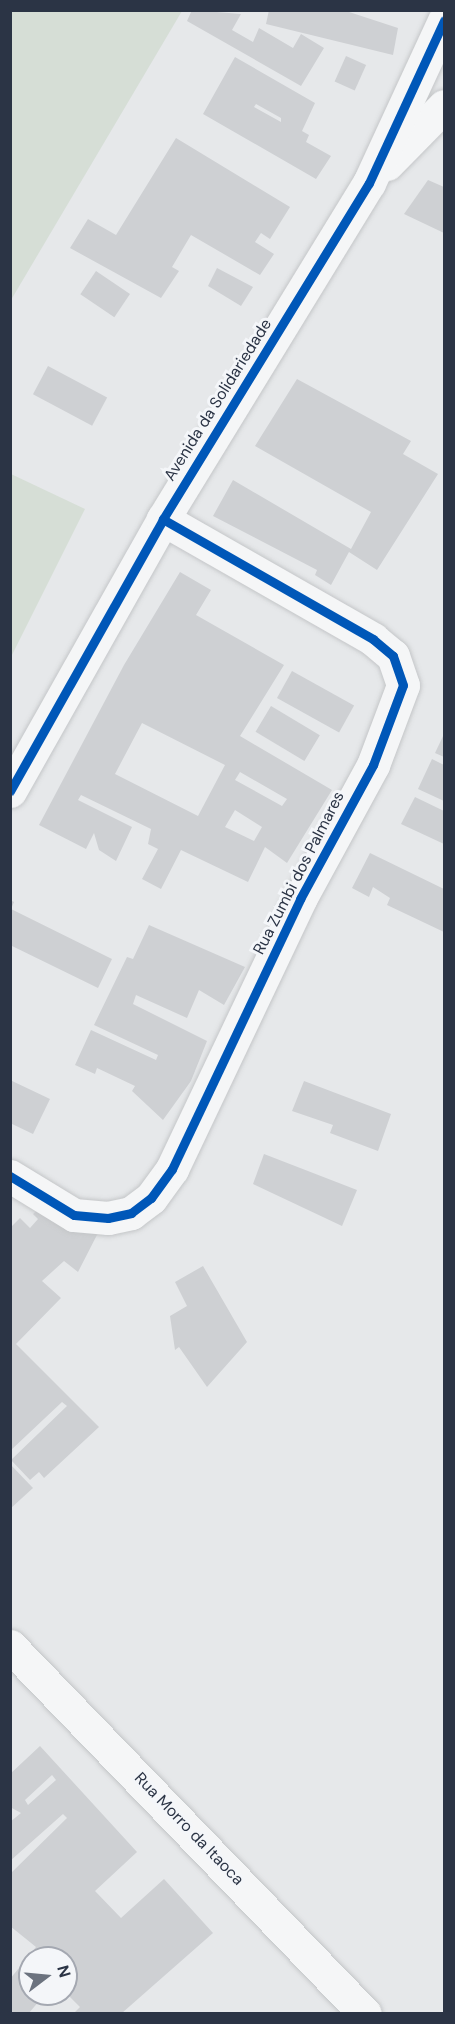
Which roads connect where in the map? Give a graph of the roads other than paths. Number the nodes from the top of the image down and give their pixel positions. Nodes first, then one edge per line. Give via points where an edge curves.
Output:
1 (444, 21) edge
2 (444, 106) edge
3 (369, 183) junction
4 (163, 519) junction
5 (10, 791) edge
6 (10, 1176) edge
7 (10, 1646) edge
8 (365, 2013) edge

1 - 3 street, Avenida da Solidariedade
2 - 3 street
3 - 4 street, Avenida da Solidariedade
4 - 5 street, Avenida da Solidariedade
4 - 6 street, Rua Zumbi dos Palmares via 373,639 393,656 403,685 373,765 300,899 171,1169 151,1198 131,1213 108,1218 74,1215
7 - 8 street, Rua Morro da Itaoca

